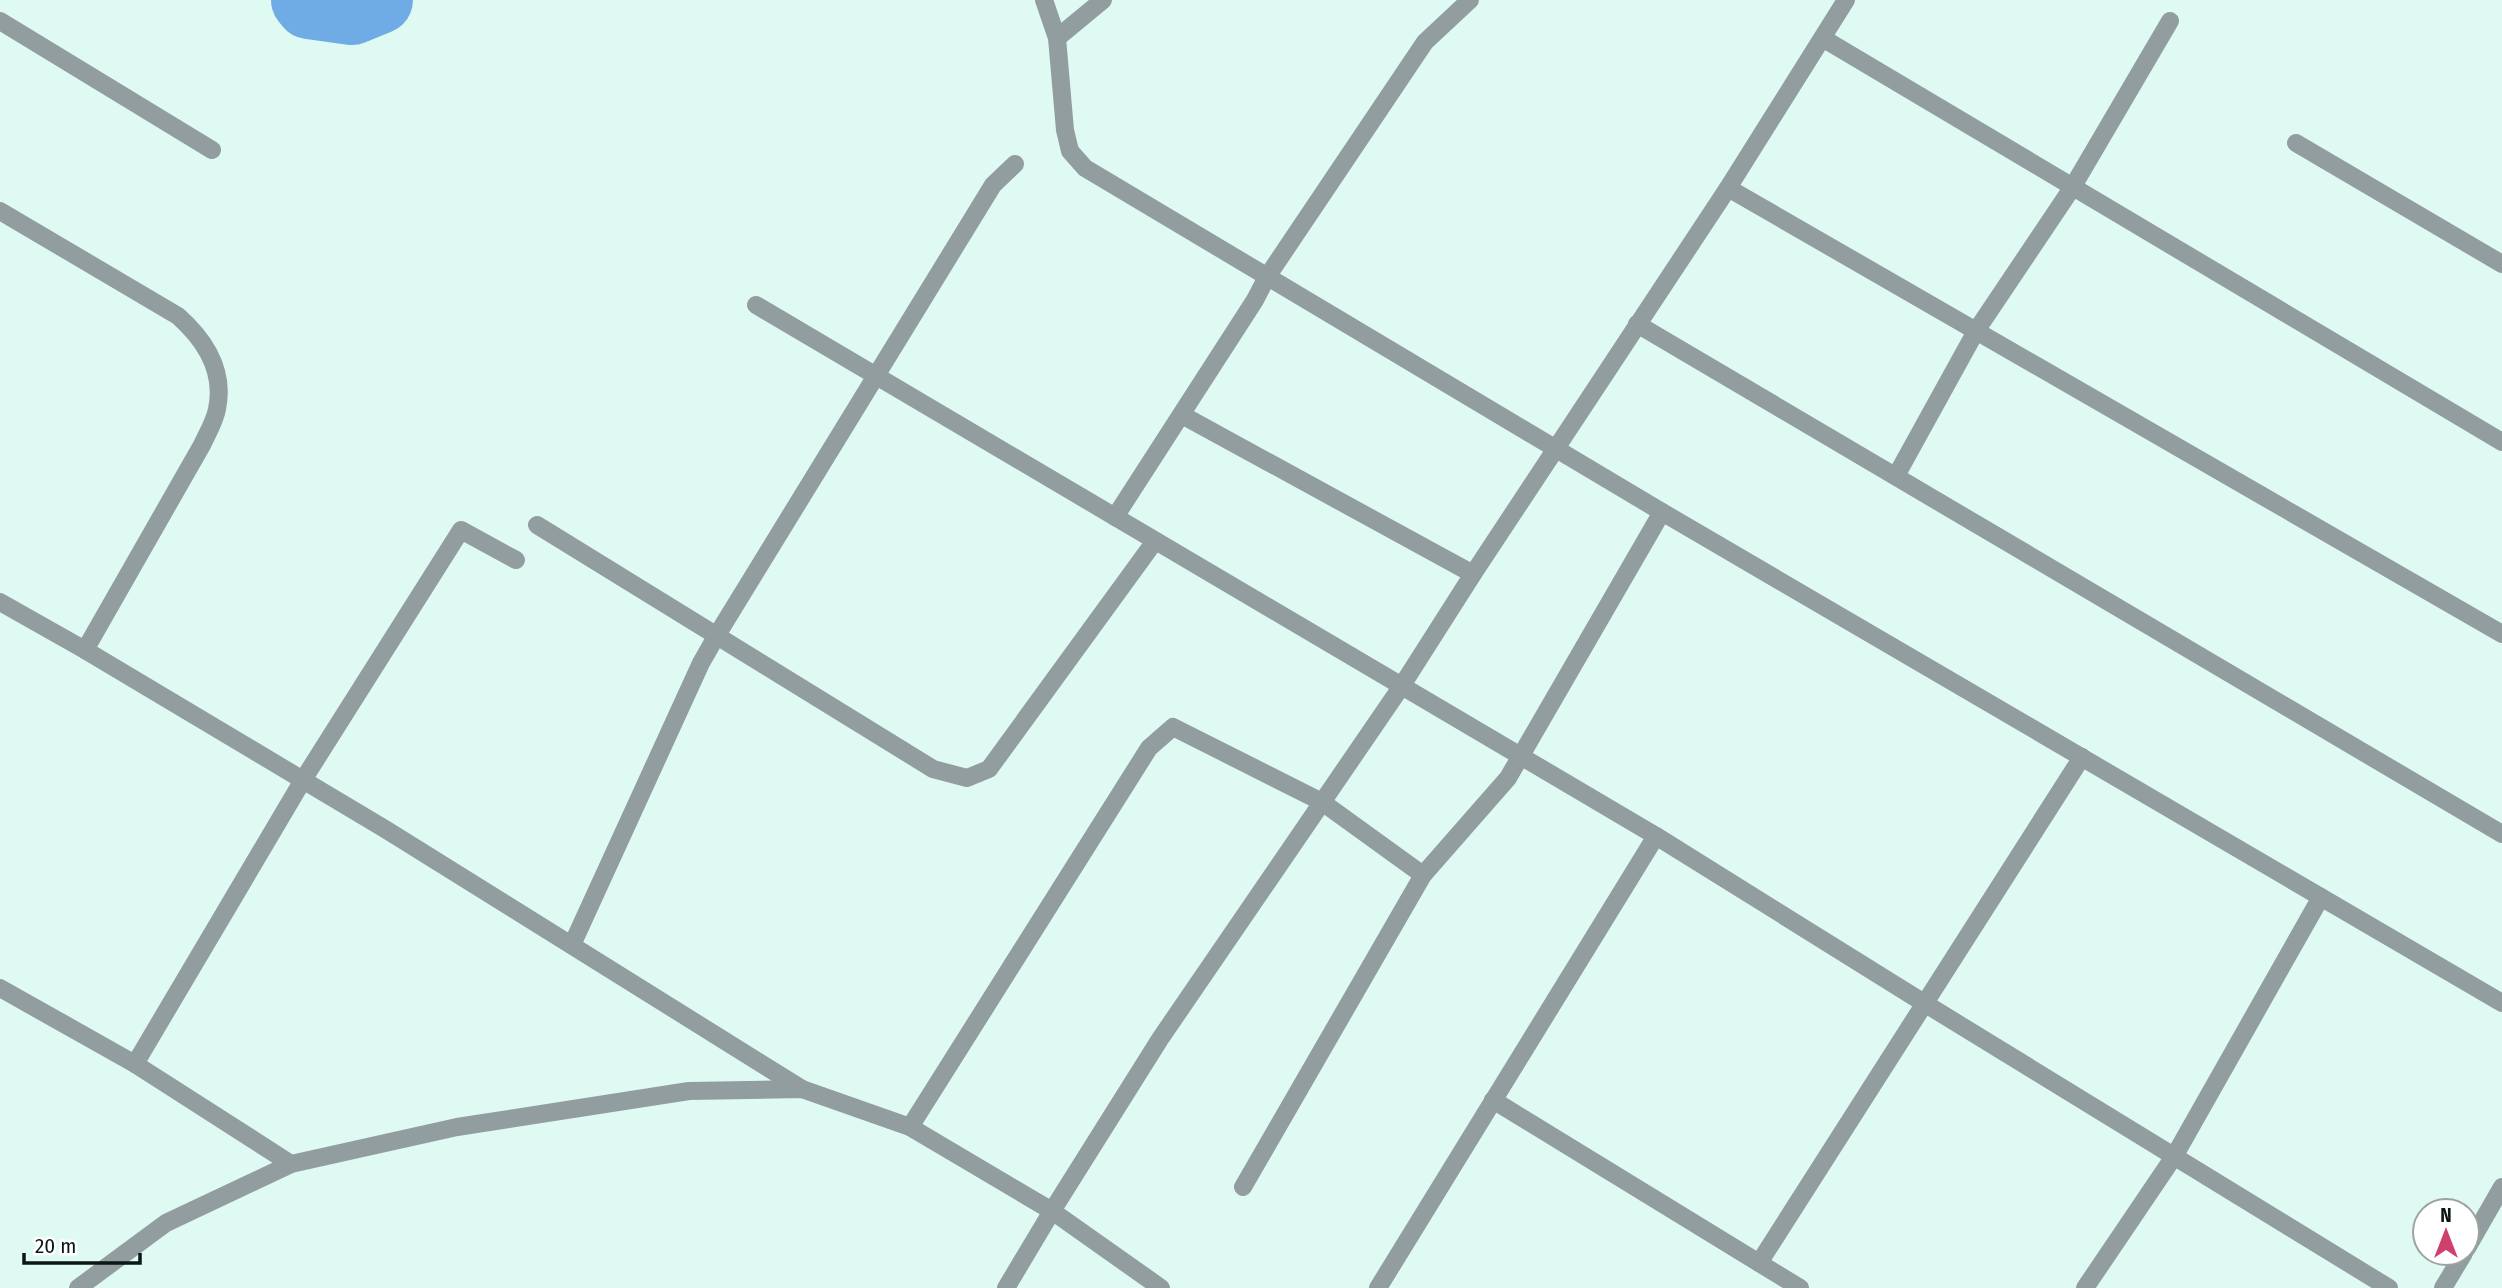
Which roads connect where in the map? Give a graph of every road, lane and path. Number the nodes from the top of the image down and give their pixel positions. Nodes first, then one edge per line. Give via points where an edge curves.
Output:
1 (1044, 0) edge
2 (1103, 0) edge
3 (1470, 0) edge
4 (1846, 0) edge
5 (0, 21) edge
6 (2170, 22) dead end
7 (1057, 38) junction
8 (1824, 39) junction
9 (2297, 143) dead end
10 (212, 150) dead end
11 (1015, 164) dead end
12 (1728, 188) junction
13 (2073, 188) junction
14 (0, 211) edge
15 (2502, 264) edge
16 (1267, 277) junction
17 (756, 305) dead end
18 (1637, 324) junction
19 (1976, 331) junction
20 (875, 375) junction
21 (1182, 415) junction
22 (2502, 442) edge
23 (1556, 449) junction
24 (1896, 477) junction
25 (1662, 512) junction
26 (1115, 517) junction
27 (537, 525) dead end
28 (1155, 541) junction
29 (516, 561) dead end
30 (1473, 574) junction
31 (0, 602) edge
32 (2502, 634) edge
33 (716, 635) junction
34 (85, 650) junction
35 (1401, 687) junction
36 (1520, 757) junction
37 (2082, 757) junction
38 (303, 780) junction
39 (1322, 802) junction
40 (2502, 834) edge
41 (1656, 836) junction
42 (1423, 875) junction
43 (2321, 897) junction
44 (572, 946) junction
45 (0, 988) edge
46 (1924, 1003) junction
47 (2502, 1003) edge
48 (135, 1064) junction
49 (802, 1089) junction
50 (1493, 1100) junction
51 (910, 1127) junction
52 (2175, 1156) junction
53 (291, 1164) junction
54 (1243, 1187) dead end
55 (2502, 1187) edge
56 (1052, 1211) junction
57 (2481, 1224) edge
58 (1759, 1263) junction
59 (2456, 1267) edge
60 (78, 1288) edge
61 (1006, 1288) edge
62 (1161, 1288) edge
63 (1378, 1288) edge
64 (1800, 1288) edge
65 (2085, 1288) edge
66 (2389, 1288) edge
67 (2443, 1288) edge

1 - 7 street
2 - 7 street
3 - 16 street via 1425,43
4 - 8 street
5 - 10 street
6 - 13 street
7 - 16 street via 1065,130 1070,151 1085,169
8 - 12 street
8 - 13 street
9 - 15 street
11 - 20 street via 993,185
12 - 18 street
12 - 19 street
13 - 19 street
13 - 22 street
14 - 34 street via 178,316 197,333 212,359 220,387 217,412 202,445
16 - 21 street
16 - 23 street
17 - 20 street
18 - 23 street
18 - 24 street
19 - 24 street
19 - 32 street
20 - 26 street
20 - 33 street
21 - 26 street
21 - 30 street
23 - 25 street
23 - 30 street
24 - 40 street
25 - 36 street
25 - 37 street
26 - 28 street
27 - 33 street
28 - 33 street via 989,769 967,778 933,769
28 - 35 street
29 - 38 street via 461,530
30 - 35 street
31 - 34 street
33 - 44 street
34 - 38 street
35 - 36 street
35 - 39 street
36 - 41 street
36 - 42 street via 1508,778
37 - 43 street
37 - 46 street
38 - 44 street
38 - 48 street
39 - 42 street
39 - 51 street via 1173,727 1149,748
39 - 56 street via 1160,1039
41 - 46 street
41 - 50 street
42 - 54 street
43 - 47 street
43 - 52 street
44 - 49 street
45 - 48 street
46 - 52 street
46 - 58 street
48 - 53 street
49 - 51 street
49 - 53 street via 689,1091 457,1128
50 - 58 street
50 - 63 street
51 - 56 street
52 - 65 street
52 - 66 street
53 - 60 street via 166,1223
55 - 57 street
56 - 61 street
56 - 62 street
58 - 64 street
59 - 67 street

